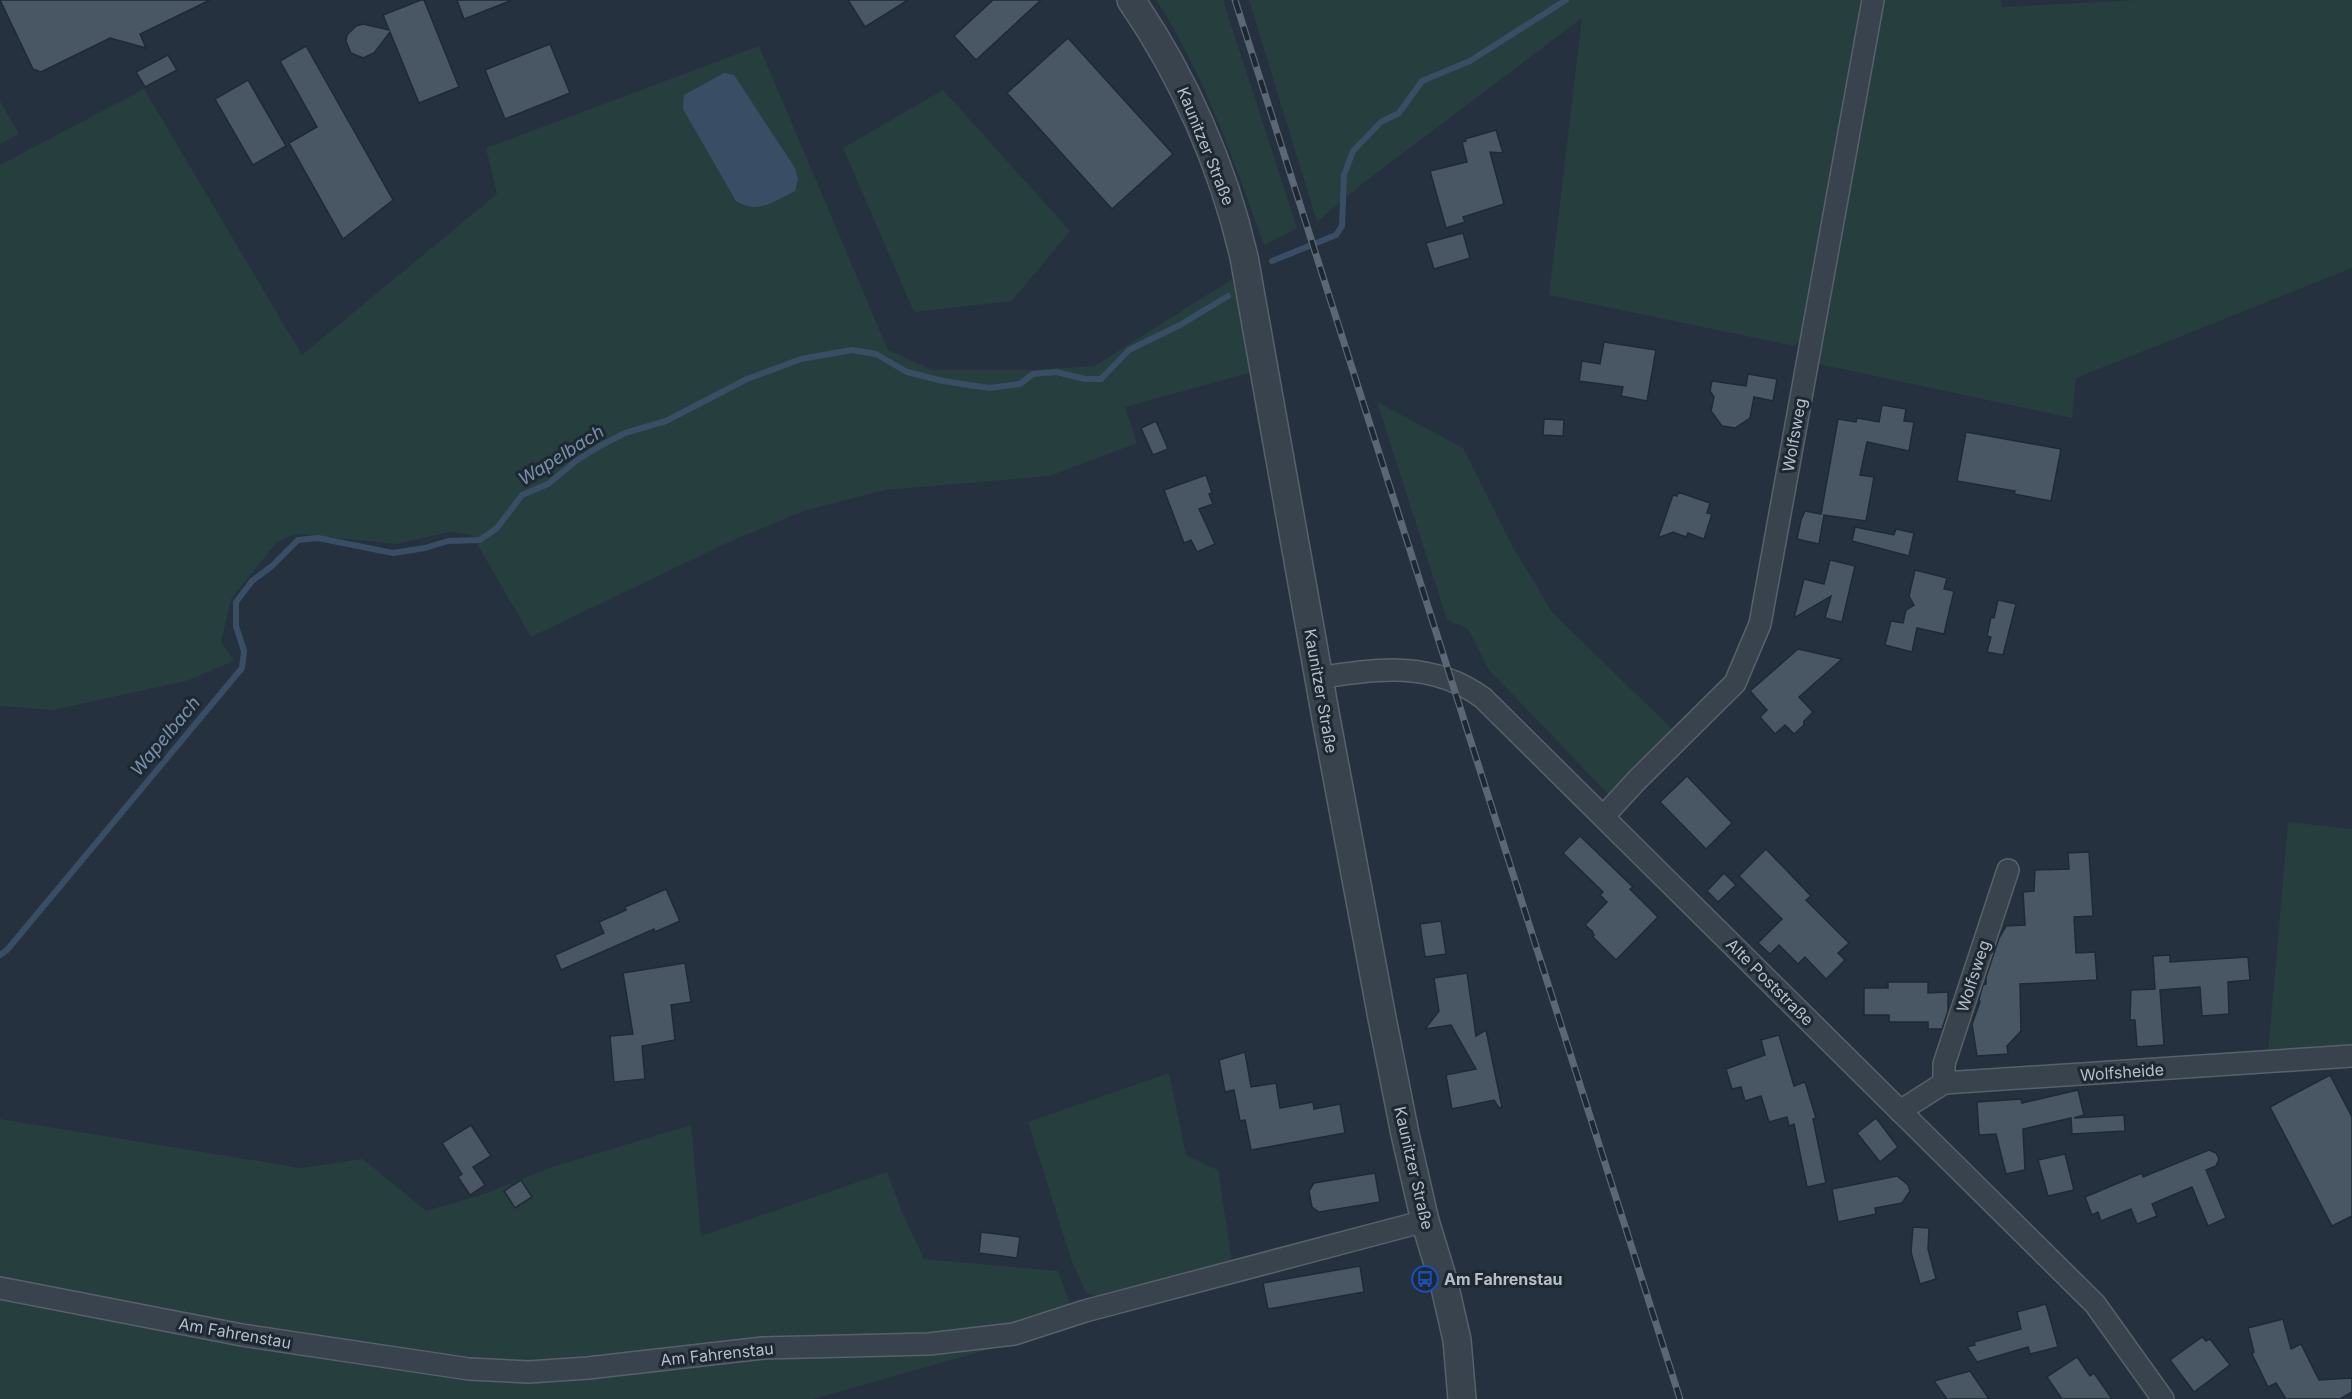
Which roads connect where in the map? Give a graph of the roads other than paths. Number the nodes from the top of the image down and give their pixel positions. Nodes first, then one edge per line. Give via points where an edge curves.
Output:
1 (1131, 0) edge
2 (1873, 0) edge
3 (1319, 678) junction
4 (1604, 816) junction
5 (2008, 870) dead end
6 (2352, 1056) edge
7 (1944, 1083) junction
8 (1900, 1112) junction
9 (1425, 1221) junction
10 (0, 1288) edge
11 (1462, 1399) edge
12 (2163, 1399) edge

1 - 3 street, Kaunitzer Straße via 1181,84 1233,212
2 - 4 street, Wolfsweg via 1760,624 1735,682
3 - 4 street, Alte Poststraße via 1387,669 1436,674 1466,686 1507,720
3 - 9 street, Kaunitzer Straße
4 - 8 street, Alte Poststraße
5 - 7 street, Wolfsweg via 1944,1064
6 - 7 street, Wolfsheide
7 - 8 street, Wolfsheide
8 - 12 street, Alte Poststraße via 2095,1304
9 - 10 street, Am Fahrenstau via 1085,1311 1014,1334 929,1344 762,1348 529,1372 469,1369 242,1335
9 - 11 street, Kaunitzer Straße via 1457,1340

